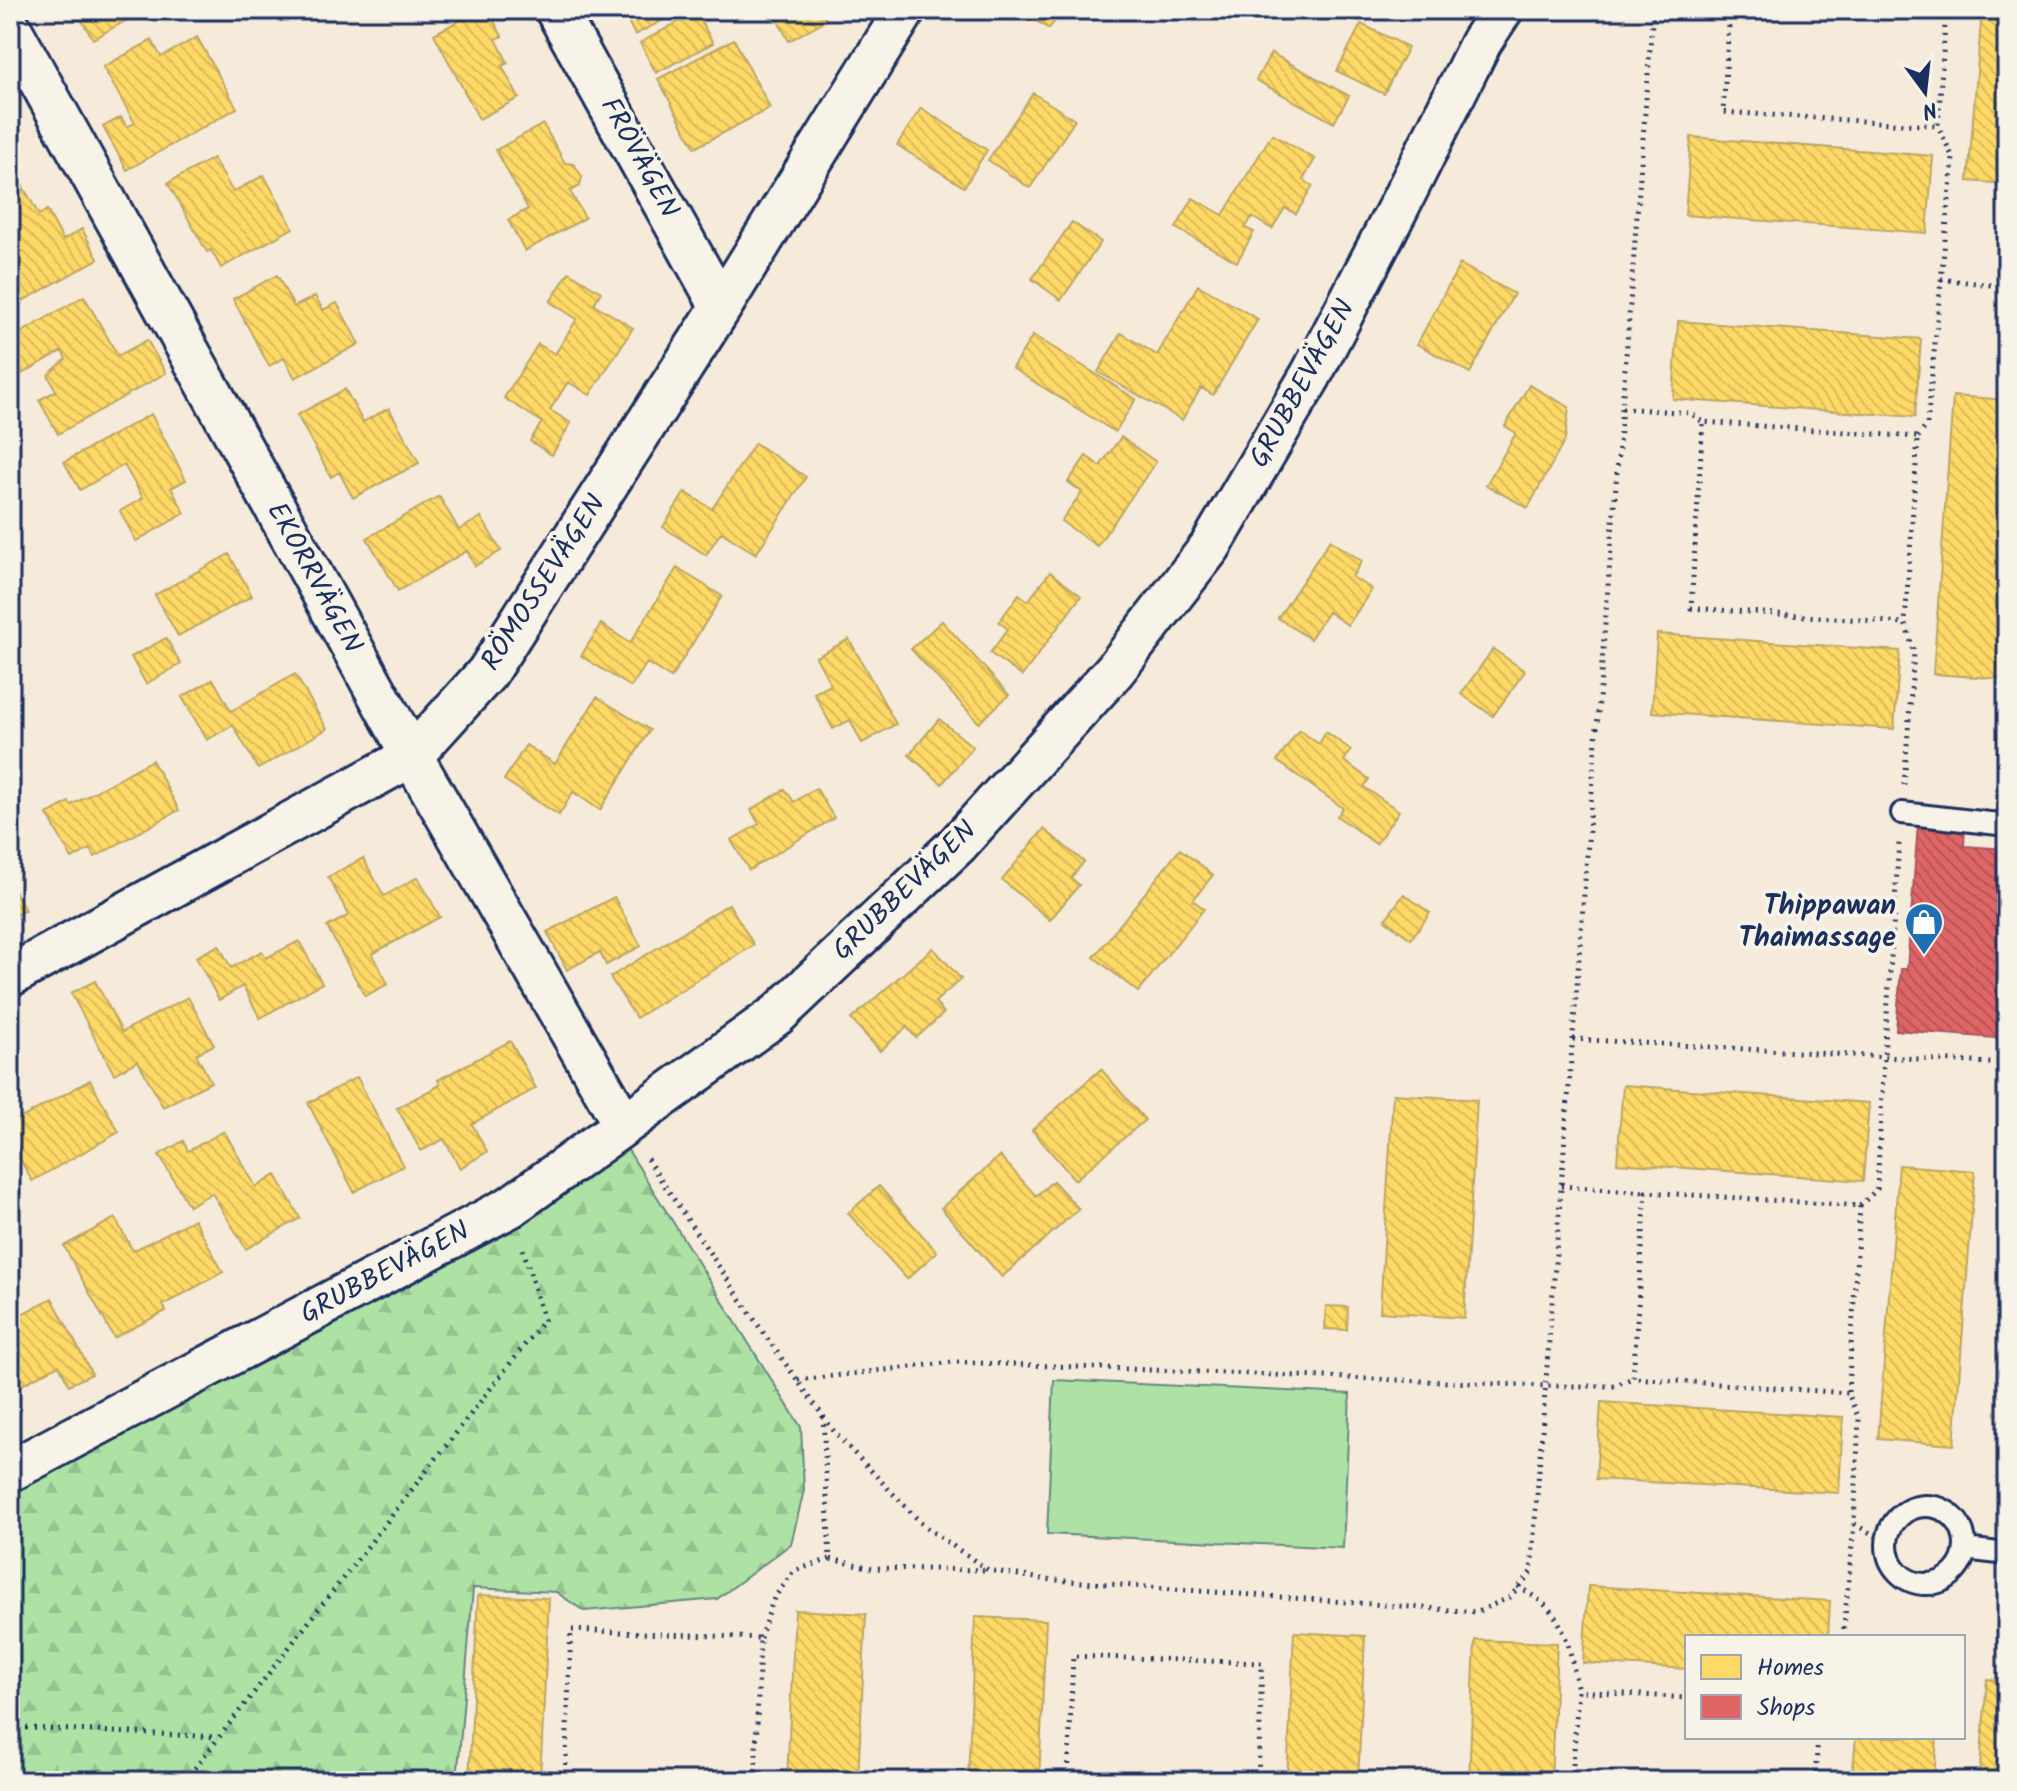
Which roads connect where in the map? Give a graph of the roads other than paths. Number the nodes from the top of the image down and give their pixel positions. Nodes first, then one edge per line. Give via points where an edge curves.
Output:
1 (556, 10) edge
2 (905, 10) edge
3 (1502, 10) edge
4 (10, 27) edge
5 (721, 307) junction
6 (412, 756) junction
7 (1902, 813) road end
8 (2007, 825) edge
9 (10, 976) edge
10 (624, 1125) junction
11 (10, 1471) edge
12 (1965, 1549) junction
13 (2007, 1554) edge

1 - 5 street, FRÖVÄGEN
2 - 5 street, RÖMOSSEVÄGEN
3 - 10 street, GRUBBEVÄGEN via 1311,375 1210,547 1115,670 957,845 778,1014
4 - 6 street, EKORRVÄGEN
5 - 6 street, RÖMOSSEVÄGEN via 487,673
6 - 9 street, RÖMOSSEVÄGEN
6 - 10 street, EKORRVÄGEN
7 - 8 lane
10 - 11 street, GRUBBEVÄGEN via 510,1207
12 - 12 lane via 1953,1573 1930,1584 1916,1583 1894,1567 1887,1542 1896,1520 1929,1506 1960,1525
12 - 13 lane

